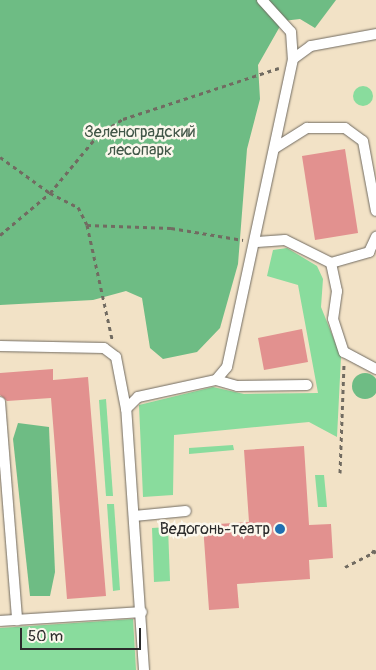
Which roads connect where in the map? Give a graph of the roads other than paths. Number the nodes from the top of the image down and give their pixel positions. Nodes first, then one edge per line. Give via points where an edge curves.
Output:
1 (262, 0) edge
2 (376, 34) edge
3 (292, 62) junction
4 (276, 148) junction
5 (376, 211) edge
6 (376, 236) edge
7 (257, 242) junction
8 (372, 252) edge
9 (331, 263) junction
10 (0, 346) edge
11 (376, 370) edge
12 (216, 380) junction
13 (307, 385) dead end
14 (0, 402) edge
15 (126, 409) junction
16 (186, 511) dead end
17 (134, 516) junction
18 (142, 612) junction
19 (17, 620) junction
20 (0, 621) edge
21 (144, 670) edge

1 - 3 lane via 291,32
2 - 3 lane via 311,46
3 - 4 lane
4 - 5 lane via 307,128 345,128 363,140
4 - 7 lane
6 - 8 lane
7 - 9 lane via 285,240
7 - 12 lane via 227,367
8 - 9 lane
9 - 11 lane via 337,291 333,320 344,352
10 - 15 lane via 104,348 116,357
12 - 13 lane via 237,386
12 - 15 lane via 138,397
14 - 19 lane
15 - 17 lane
16 - 17 lane
17 - 18 lane
18 - 19 lane
18 - 21 lane
19 - 20 lane

